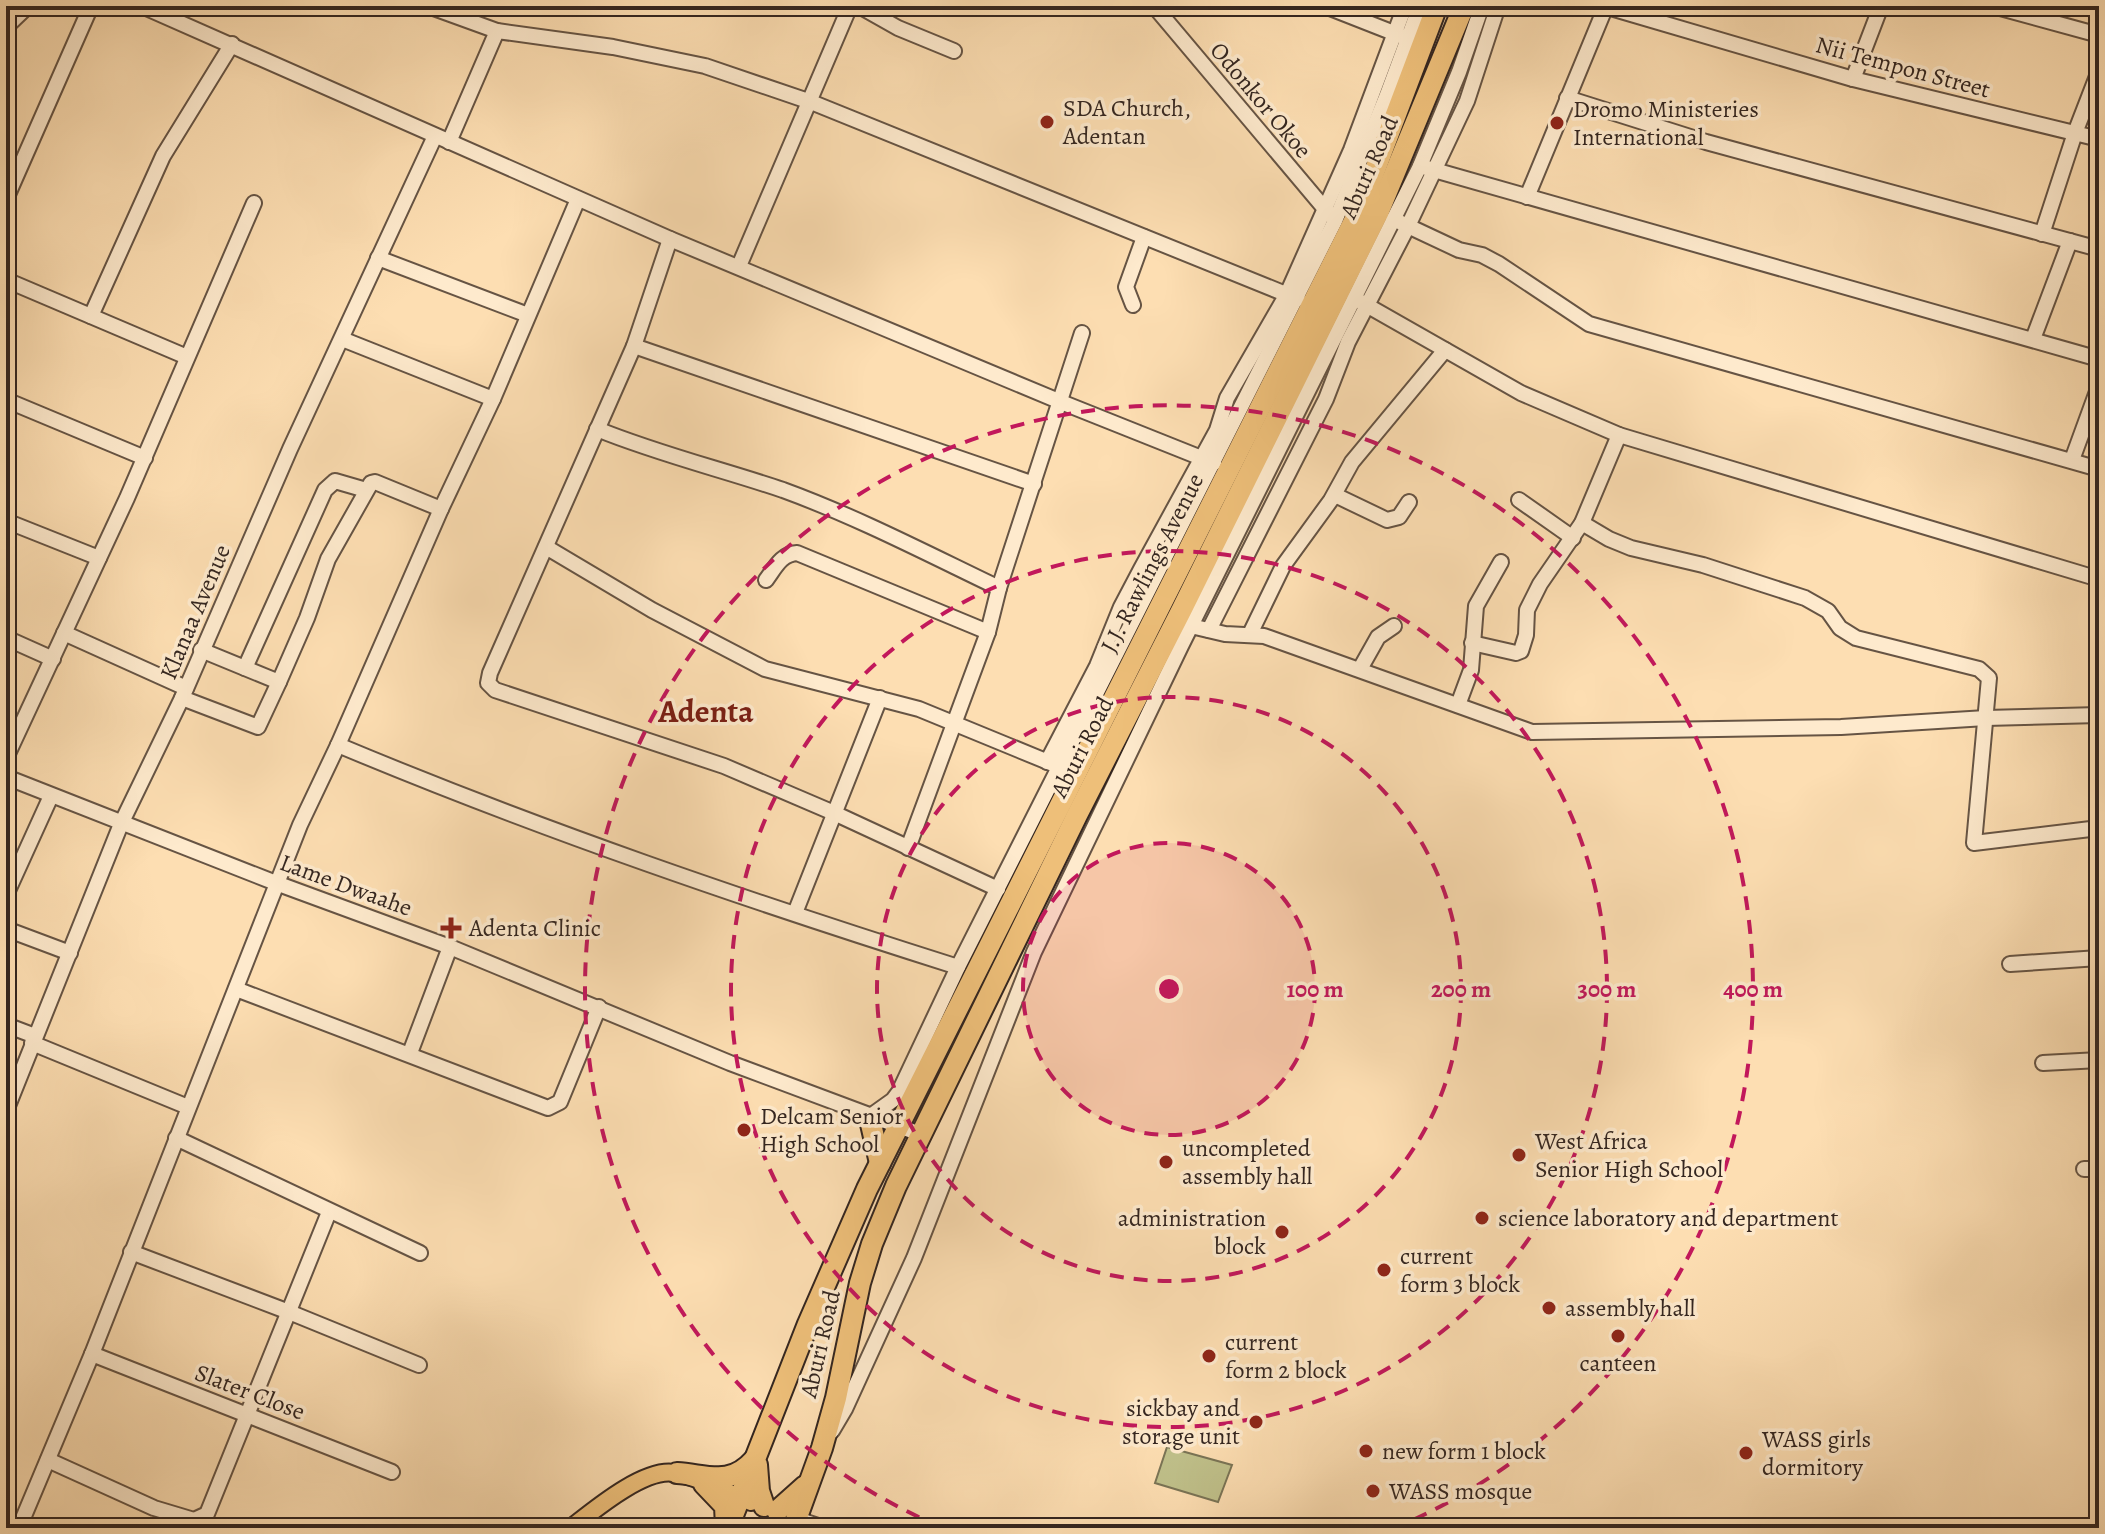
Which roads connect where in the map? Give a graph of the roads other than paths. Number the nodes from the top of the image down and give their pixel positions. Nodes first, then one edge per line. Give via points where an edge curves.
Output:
1 (28, 6) edge
2 (91, 6) edge
3 (142, 6) edge
4 (428, 6) edge
5 (850, 6) edge
6 (859, 6) edge
7 (1154, 6) edge
8 (1325, 6) edge
9 (1405, 6) edge
10 (1420, 6) edge
11 (1437, 6) edge
12 (1465, 6) edge
13 (1482, 6) edge
14 (1498, 6) edge
15 (1605, 6) edge
16 (1881, 6) edge
17 (1993, 6) edge
18 (6, 27) edge
19 (497, 31) junction
20 (2099, 35) edge
21 (1402, 36) junction
22 (1470, 40) junction
23 (232, 44) junction
24 (954, 51) dead end
25 (2099, 71) edge
26 (1412, 76) junction
27 (1853, 79) junction
28 (1387, 95) junction
29 (1567, 98) junction
30 (811, 102) junction
31 (2075, 133) junction
32 (442, 139) junction
33 (2099, 139) edge
34 (1427, 168) junction
35 (1527, 197) junction
36 (6, 199) edge
37 (578, 199) junction
38 (254, 203) dead end
39 (1330, 216) junction
40 (1393, 219) junction
41 (1408, 226) junction
42 (2042, 234) junction
43 (1144, 237) junction
44 (670, 239) junction
45 (2070, 241) junction
46 (2099, 249) edge
47 (378, 258) junction
48 (739, 266) junction
49 (6, 280) edge
50 (1292, 296) junction
51 (1360, 301) junction
52 (1133, 305) dead end
53 (528, 315) junction
54 (91, 316) junction
55 (1082, 333) dead end
56 (342, 339) junction
57 (2033, 339) junction
58 (634, 346) junction
59 (1445, 350) junction
60 (187, 357) junction
61 (2099, 359) edge
62 (2099, 386) edge
63 (493, 399) junction
64 (6, 400) edge
65 (1061, 402) junction
66 (597, 429) junction
67 (1619, 435) junction
68 (145, 458) junction
69 (1208, 460) junction
70 (2072, 460) junction
71 (2099, 469) edge
72 (1034, 484) junction
73 (366, 490) junction
74 (1335, 495) junction
75 (1204, 499) junction
76 (1519, 500) dead end
77 (1409, 502) dead end
78 (441, 509) junction
79 (6, 521) edge
80 (1582, 523) junction
81 (1573, 538) junction
82 (546, 547) junction
83 (99, 558) junction
84 (1501, 562) dead end
85 (2099, 579) edge
86 (766, 580) dead end
87 (999, 588) junction
88 (1191, 626) junction
89 (1394, 626) dead end
90 (1209, 630) junction
91 (988, 632) junction
92 (64, 633) junction
93 (1250, 634) junction
94 (6, 638) edge
95 (1174, 642) junction
96 (1472, 643) junction
97 (201, 650) junction
98 (53, 659) junction
99 (245, 668) junction
100 (1360, 669) junction
101 (279, 682) junction
102 (184, 693) junction
103 (880, 698) junction
104 (1458, 705) junction
105 (2099, 715) edge
106 (1986, 718) junction
107 (955, 724) junction
108 (1088, 731) junction
109 (338, 745) junction
110 (6, 758) edge
111 (1054, 764) junction
112 (6, 777) edge
113 (51, 796) junction
114 (834, 813) junction
115 (121, 824) junction
116 (2099, 828) edge
117 (908, 848) junction
118 (276, 883) junction
119 (998, 889) junction
120 (6, 895) edge
121 (795, 913) junction
122 (6, 929) edge
123 (985, 933) junction
124 (450, 947) junction
125 (70, 953) junction
126 (2099, 958) edge
127 (2010, 964) dead end
128 (958, 967) junction
129 (236, 989) junction
130 (599, 1007) junction
131 (6, 1025) edge
132 (34, 1040) junction
133 (410, 1053) junction
134 (2099, 1060) edge
135 (2043, 1063) dead end
136 (10, 1086) edge
137 (188, 1107) junction
138 (6, 1111) edge
139 (872, 1120) junction
140 (896, 1130) junction
141 (176, 1138) junction
142 (918, 1139) junction
143 (880, 1163) junction
144 (329, 1212) junction
145 (131, 1252) junction
146 (420, 1253) dead end
147 (289, 1312) junction
148 (92, 1354) junction
149 (419, 1365) dead end
150 (248, 1414) junction
151 (822, 1448) junction
152 (757, 1457) junction
153 (48, 1460) junction
154 (392, 1472) dead end
155 (677, 1473) junction
156 (704, 1484) junction
157 (740, 1498) junction
158 (797, 1521) edge
159 (19, 1528) edge
160 (571, 1528) edge
161 (727, 1528) edge

1 - 18 street
2 - 36 street
3 - 23 street
4 - 19 street
5 - 30 street
6 - 24 street
7 - 39 street, Odonkor Okoe
8 - 21 street
9 - 21 street
10 - 21 street
11 - 26 highway, J.J. Rawlings Avenue
12 - 22 highway
12 - 95 highway, Aburi Road via 1379,211
13 - 22 street
14 - 34 street via 1467,101
15 - 27 street, Nii Tempon Street
15 - 29 street
16 - 27 street
17 - 20 street
19 - 30 street via 680,61
19 - 32 street, Klanaa Avenue
21 - 28 street
21 - 39 street
22 - 34 street
23 - 32 street
23 - 54 street via 163,156
25 - 31 street
26 - 28 highway
26 - 75 highway, J.J. Rawlings Avenue via 1361,207
27 - 31 street, Nii Tempon Street
28 - 39 street
29 - 35 street
29 - 42 street via 1706,142
30 - 43 street
30 - 48 street
31 - 33 street, Nii Tempon Street
31 - 42 street
32 - 37 street
32 - 47 street, Klanaa Avenue
34 - 35 street
34 - 40 street
34 - 41 street
35 - 57 street
37 - 44 street
37 - 53 street
38 - 60 street
39 - 50 street
40 - 41 street
40 - 51 street
41 - 51 street
41 - 70 street via 1499,264 1589,324
42 - 45 street
43 - 50 street
43 - 52 street via 1126,287
44 - 48 street
44 - 58 street
45 - 46 street
45 - 57 street
47 - 53 street
47 - 56 street, Klanaa Avenue
48 - 65 street
49 - 54 street
50 - 69 street via 1235,384
51 - 59 street
51 - 88 street
51 - 90 street via 1326,399
53 - 63 street
54 - 60 street
55 - 65 street
56 - 63 street
56 - 97 street, Klanaa Avenue
57 - 61 street
58 - 66 street
58 - 72 street
59 - 67 street via 1521,393
59 - 74 street via 1352,462
60 - 68 street
62 - 70 street
63 - 78 street
64 - 68 street
65 - 69 street
65 - 72 street
66 - 82 street
66 - 87 street via 784,491
67 - 80 street
67 - 85 street
68 - 83 street
69 - 75 street
69 - 111 street via 1128,594
70 - 71 street
72 - 87 street
73 - 78 street via 375,482
73 - 99 street via 335,481 325,490
73 - 101 street via 328,559
74 - 77 street via 1387,520 1399,517
74 - 93 street via 1283,566
75 - 108 highway, J.J. Rawlings Avenue
76 - 81 street
78 - 109 street
79 - 83 street
80 - 81 street
80 - 106 street via 1631,548 1805,598 1856,638 1979,669 1989,678
81 - 96 street via 1527,610 1521,651
82 - 103 street via 765,669
82 - 114 street via 490,673 491,686 724,766
83 - 92 street
84 - 96 street via 1476,606
86 - 91 street via 781,559 797,553
87 - 91 street
88 - 90 street
88 - 95 street
89 - 100 street via 1378,637
90 - 93 street
91 - 107 street
92 - 98 street
92 - 102 street
93 - 100 street
94 - 98 street
95 - 142 highway, Aburi Road via 1077,815
95 - 151 street via 1034,952 914,1258
96 - 104 street via 1471,670
97 - 99 street
97 - 102 street, Klanaa Avenue
98 - 110 street
99 - 101 street
100 - 104 street
101 - 102 street via 257,727
102 - 115 street, Klanaa Avenue
103 - 107 street
103 - 114 street
104 - 106 street via 1546,734
105 - 106 street
106 - 116 street via 1974,843
107 - 111 street
107 - 117 street
108 - 111 street
108 - 123 highway, J.J. Rawlings Avenue
109 - 118 street
109 - 121 street via 469,800
111 - 119 street
112 - 113 street, Lame Dwaahe
113 - 115 street, Lame Dwaahe
113 - 120 street
114 - 117 street
114 - 121 street
115 - 118 street, Lame Dwaahe
115 - 125 street, Klanaa Avenue
117 - 119 street
118 - 124 street, Lame Dwaahe
118 - 129 street
119 - 123 street
121 - 128 street
122 - 125 street
123 - 128 street
123 - 140 highway, J.J. Rawlings Avenue
124 - 130 street, Lame Dwaahe
124 - 133 street
125 - 132 street, Klanaa Avenue
126 - 127 street
128 - 139 street via 899,1092
129 - 133 street
129 - 137 street
130 - 133 street via 560,1102 548,1108
130 - 139 street, Lame Dwaahe
131 - 132 street
132 - 136 street, Klanaa Avenue
132 - 137 street
134 - 135 street
136 - 138 street, Klanaa Avenue
137 - 141 street
139 - 140 street, Lame Dwaahe
139 - 143 highway
140 - 142 street, Lame Dwaahe
140 - 143 highway, J.J. Rawlings Avenue
141 - 144 street
141 - 145 street
142 - 151 highway, Aburi Road via 872,1244
143 - 152 highway, J.J. Rawlings Avenue via 808,1324
144 - 146 street
144 - 147 street
145 - 147 street
145 - 148 street
147 - 149 street
147 - 150 street
148 - 150 street, Slater Close
148 - 153 street
150 - 153 street via 201,1519 154,1508
150 - 154 street, Slater Close
151 - 158 highway, Aburi Road via 812,1477 798,1495
152 - 155 highway via 729,1477
152 - 157 highway, J.J. Rawlings Avenue
152 - 158 highway via 759,1491
153 - 159 street
155 - 156 main road
155 - 160 main road via 648,1476
156 - 157 main road
156 - 161 highway via 725,1506
157 - 158 main road
157 - 161 highway

